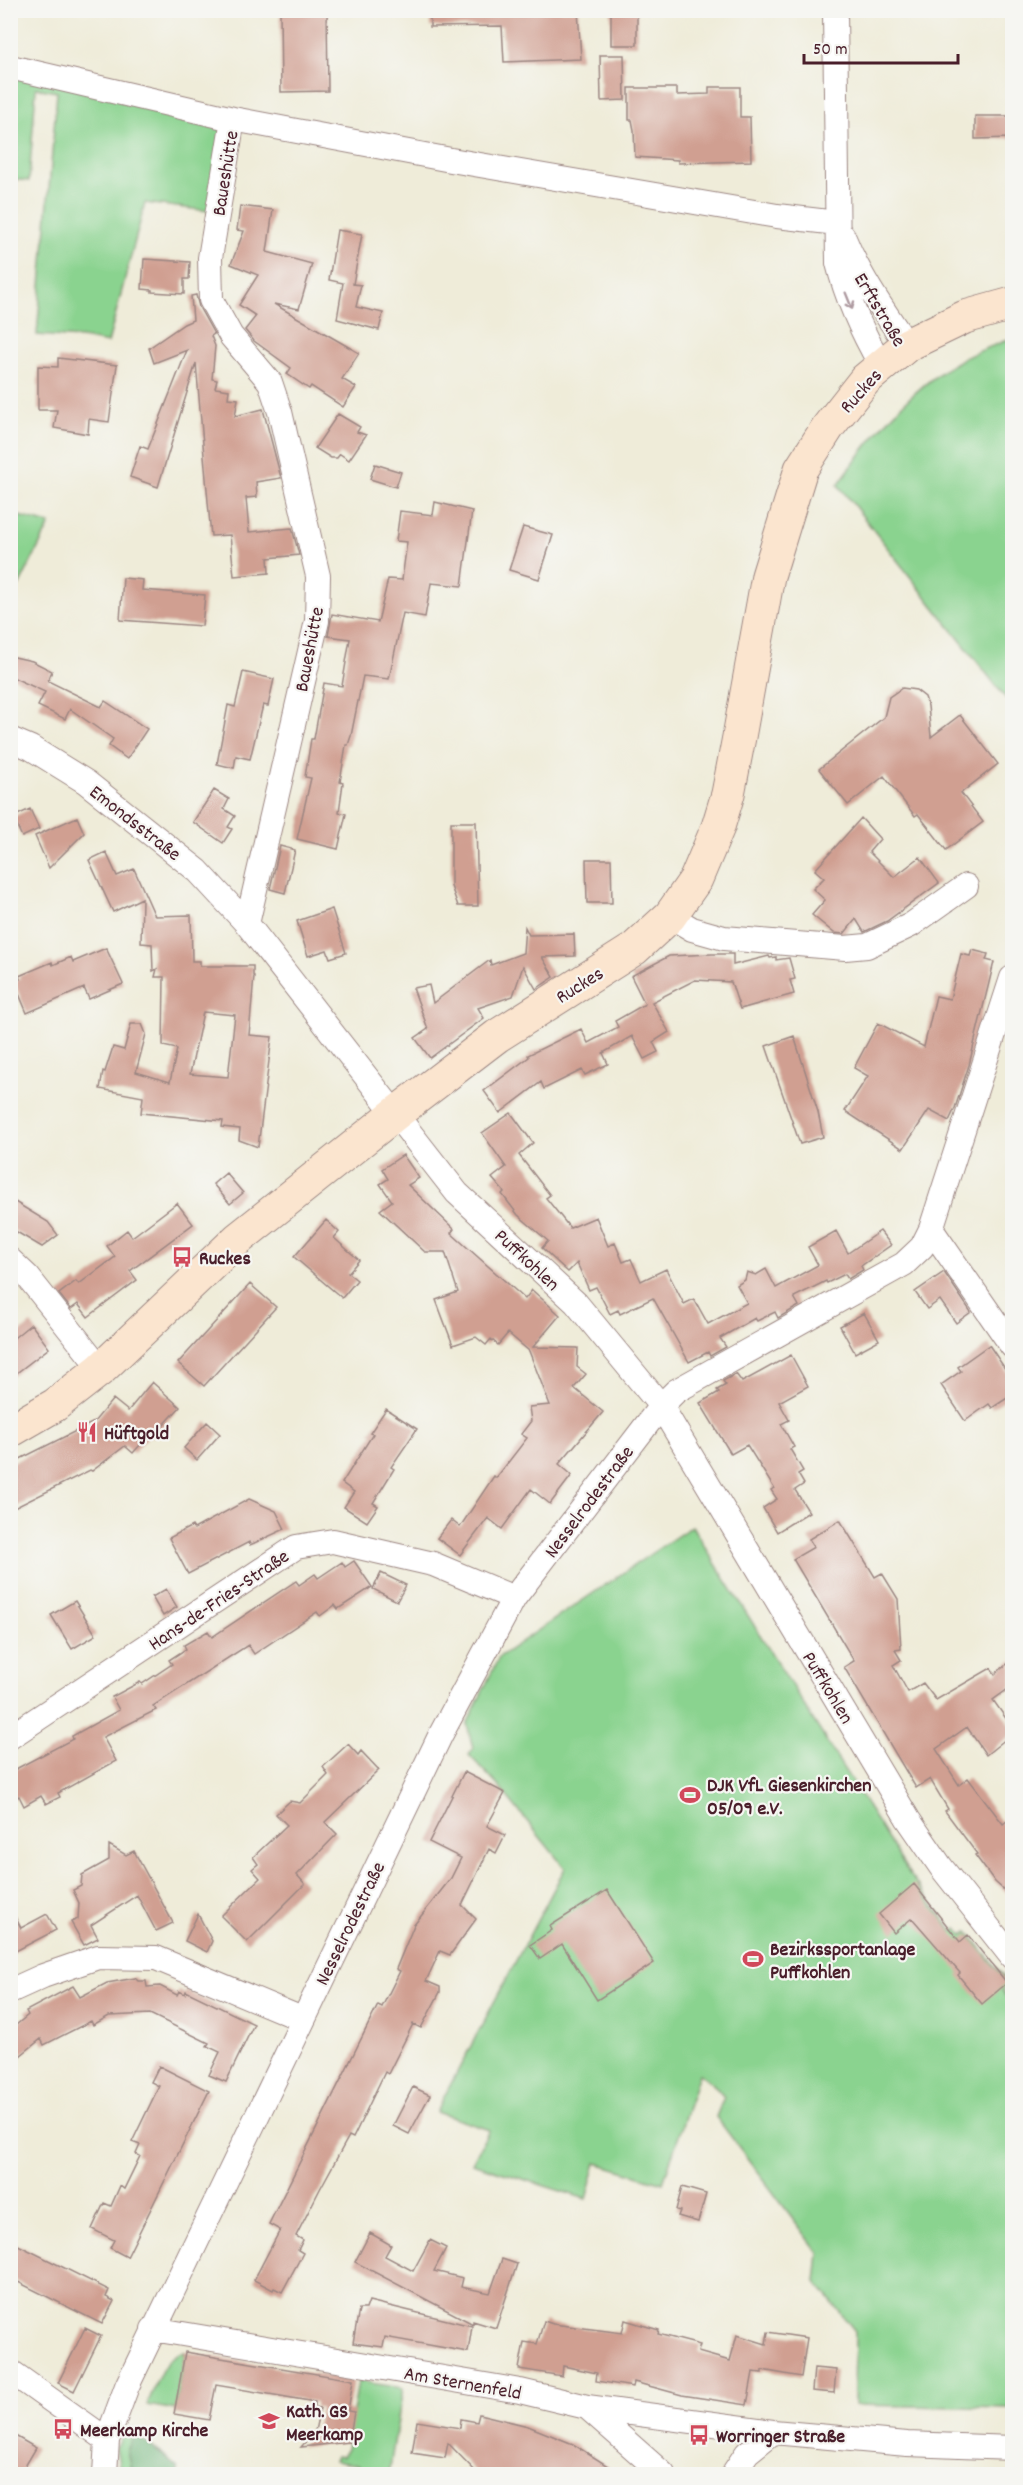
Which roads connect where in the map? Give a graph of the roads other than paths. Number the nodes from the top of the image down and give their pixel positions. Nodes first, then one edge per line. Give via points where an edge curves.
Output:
1 (835, 10) edge
2 (10, 67) edge
3 (233, 118) junction
4 (837, 223) junction
5 (1012, 304) edge
6 (1012, 321) edge
7 (898, 358) junction
8 (10, 739) edge
9 (966, 886) dead end
10 (670, 916) junction
11 (247, 924) junction
12 (1012, 978) edge
13 (395, 1114) junction
14 (931, 1229) junction
15 (10, 1260) edge
16 (1012, 1346) edge
17 (101, 1369) junction
18 (661, 1406) junction
19 (10, 1431) edge
20 (514, 1598) junction
21 (10, 1737) edge
22 (1012, 1957) edge
23 (10, 1991) edge
24 (302, 2019) junction
25 (153, 2329) junction
26 (10, 2371) edge
27 (587, 2407) junction
28 (773, 2432) junction
29 (107, 2440) junction
30 (1012, 2448) edge
31 (105, 2475) edge
32 (663, 2475) edge
33 (733, 2475) edge

1 - 4 street, Erftstraße
2 - 3 street
3 - 4 street via 451,160
3 - 11 street, Baueshütte via 210,258 211,300 231,336 270,382 318,576 317,621
4 - 7 street, Erftstraße via 876,302
4 -> 7 street, Erftstraße via 838,262 856,318
5 - 7 main road, Ruckes via 965,317
6 - 7 main road, Ruckes
7 - 10 main road, Ruckes via 845,422 787,511 768,576 725,805 696,879
8 - 11 street, Emondsstraße via 86,782 198,871
9 - 10 street via 911,925 867,946 845,948 724,938 692,929
10 - 13 main road, Ruckes via 634,950 497,1036
11 - 13 street
12 - 14 street
13 - 17 main road, Ruckes via 238,1239
13 - 18 street, Puffkohlen via 457,1193 576,1303
14 - 16 street
14 - 18 street via 922,1247 904,1264 675,1391
15 - 17 street
17 - 19 main road, Ruckes via 56,1405
18 - 20 street, Nesselrodestraße
18 - 22 street, Puffkohlen via 908,1819
20 - 21 street, Hans-de-Fries-Straße via 434,1564 333,1541 296,1547
20 - 24 street, Nesselrodestraße via 441,1734
23 - 24 street via 98,1957 156,1958
24 - 25 street, Nesselrodestraße
25 - 27 street, Am Sternenfeld via 520,2391
25 - 29 street, Nesselrodestraße
26 - 29 street
27 - 28 street, Am Sternenfeld
27 - 32 street
28 - 30 street, Am Sternenfeld via 907,2444
28 - 33 street via 747,2453
29 - 31 street, Nesselrodestraße

